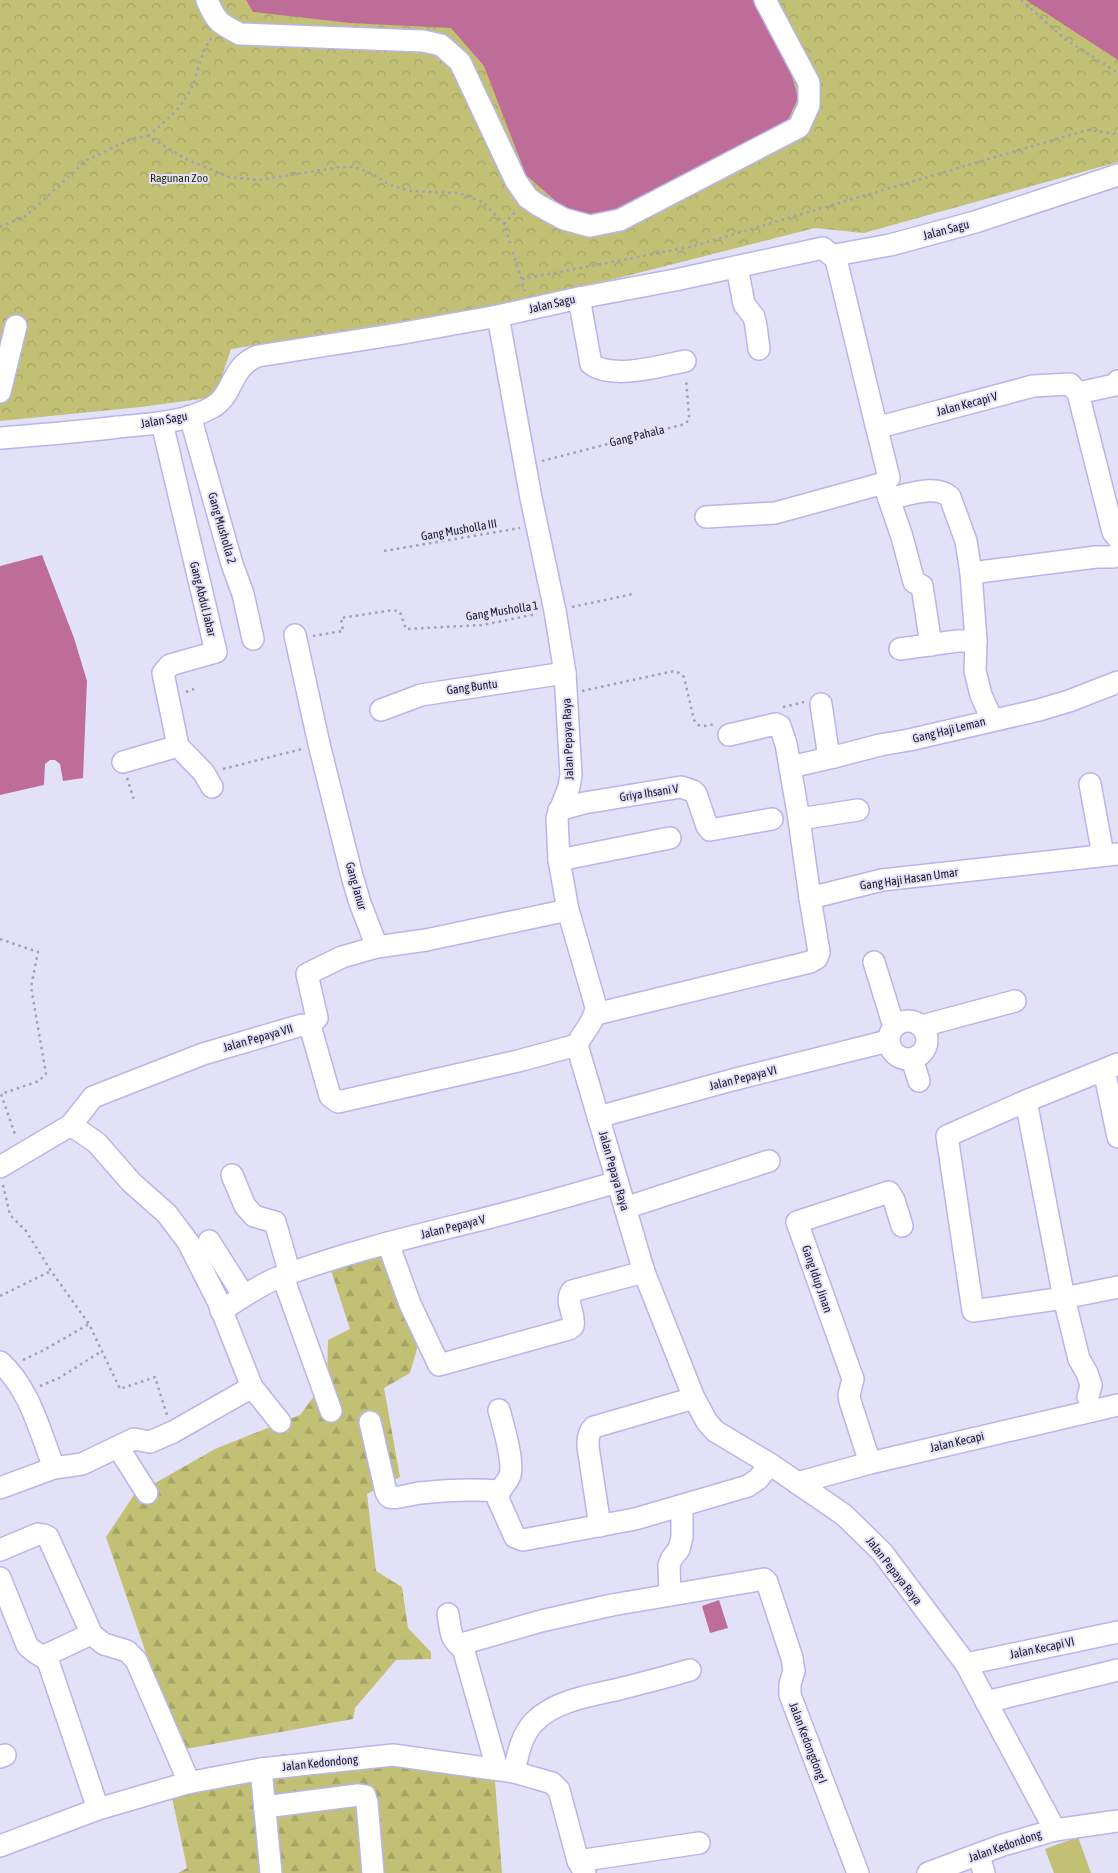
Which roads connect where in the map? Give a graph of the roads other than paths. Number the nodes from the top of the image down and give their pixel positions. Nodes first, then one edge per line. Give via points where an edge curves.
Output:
1 (207, 0) edge
2 (768, 2) edge
3 (1117, 178) edge
4 (835, 254) junction
5 (737, 267) junction
6 (579, 298) junction
7 (498, 316) junction
8 (16, 326) dead end
9 (759, 349) dead end
10 (685, 361) road end
11 (1118, 381) edge
12 (0, 392) edge
13 (1078, 393) junction
14 (190, 416) junction
15 (162, 423) junction
16 (876, 425) junction
17 (0, 438) edge
18 (886, 491) junction
19 (706, 517) dead end
20 (1118, 538) edge
21 (1118, 553) edge
22 (970, 573) junction
23 (295, 635) dead end
24 (253, 640) dead end
25 (976, 641) junction
26 (931, 645) junction
27 (900, 649) dead end
28 (565, 673) junction
29 (1118, 682) edge
30 (821, 704) road end
31 (381, 710) dead end
32 (992, 720) junction
33 (722, 729) road end
34 (178, 746) junction
35 (834, 758) junction
36 (123, 762) dead end
37 (790, 767) junction
38 (208, 780) road end
39 (1090, 784) dead end
40 (559, 810) junction
41 (858, 810) dead end
42 (772, 819) dead end
43 (799, 819) junction
44 (670, 838) dead end
45 (1111, 854) edge
46 (559, 860) junction
47 (810, 898) junction
48 (568, 910) junction
49 (377, 947) junction
50 (874, 962) dead end
51 (1015, 1001) dead end
52 (596, 1014) junction
53 (308, 1026) junction
54 (922, 1026) junction
55 (891, 1034) junction
56 (577, 1045) junction
57 (912, 1059) junction
58 (1111, 1067) edge
59 (919, 1082) dead end
60 (1026, 1101) junction
61 (598, 1117) junction
62 (71, 1125) junction
63 (1118, 1137) edge
64 (768, 1161) dead end
65 (1, 1173) edge
66 (232, 1175) dead end
67 (617, 1182) junction
68 (625, 1208) junction
69 (902, 1226) dead end
70 (209, 1241) dead end
71 (388, 1243) junction
72 (644, 1272) junction
73 (286, 1275) junction
74 (1118, 1286) edge
75 (244, 1296) junction
76 (1064, 1298) junction
77 (221, 1311) junction
78 (3, 1365) edge
79 (252, 1387) junction
80 (694, 1398) junction
81 (1090, 1404) junction
82 (1118, 1405) edge
83 (499, 1410) dead end
84 (331, 1412) dead end
85 (280, 1422) dead end
86 (370, 1422) dead end
87 (118, 1447) junction
88 (870, 1463) junction
89 (770, 1464) junction
90 (54, 1468) junction
91 (797, 1483) junction
92 (0, 1488) edge
93 (499, 1491) junction
94 (147, 1493) dead end
95 (682, 1506) junction
96 (600, 1526) junction
97 (0, 1550) edge
98 (0, 1578) edge
99 (670, 1594) junction
100 (448, 1614) dead end
101 (1118, 1632) edge
102 (91, 1634) junction
103 (463, 1648) junction
104 (44, 1656) junction
105 (966, 1664) junction
106 (690, 1670) dead end
107 (1118, 1670) edge
108 (986, 1702) junction
109 (261, 1769) junction
110 (506, 1770) junction
111 (187, 1783) junction
112 (265, 1807) junction
113 (98, 1809) junction
114 (1118, 1821) edge
115 (1055, 1830) junction
116 (699, 1842) dead end
117 (0, 1846) edge
118 (982, 1864) edge
119 (582, 1867) edge
120 (271, 1873) edge
121 (373, 1873) edge
122 (858, 1873) edge
123 (928, 1873) edge

1 - 2 street via 220,24 240,34 423,41 441,45 460,62 516,181 528,198 564,219 590,226 620,220 799,126 809,105 810,83
3 - 4 street, Jalan Sagu via 983,220 890,245
4 - 5 street, Jalan Sagu via 830,255 823,248
4 - 16 street
5 - 6 street, Jalan Sagu
5 - 9 street via 744,304 754,317
6 - 7 street, Jalan Sagu
6 - 10 street via 594,367 625,372
7 - 14 street, Jalan Sagu via 258,356 241,366 220,401
7 - 28 street, Jalan Pepaya Raya
8 - 12 street
11 - 13 street
13 - 16 street, Jalan Kecapi V via 1070,384 1034,386 887,425
13 - 20 street via 1113,532
14 - 15 street, Jalan Sagu
14 - 24 street, Gang Musholla 2 via 243,594
15 - 17 street, Jalan Sagu
15 - 34 street, Gang Abdul Jabar via 216,652 170,665 163,673
16 - 18 street via 889,478
18 - 19 street via 775,513
18 - 22 street via 945,493 950,497 966,541
18 - 26 street via 914,582 922,586
21 - 22 street via 1113,557
22 - 25 street
23 - 49 street, Gang Janur via 360,903
25 - 26 street
25 - 32 street via 975,670
26 - 27 street
28 - 31 street, Gang Buntu via 420,695
28 - 40 street, Jalan Pepaya Raya via 571,775 568,792
29 - 32 street, Gang Haji Leman via 1054,706
30 - 35 street via 828,752
32 - 35 street, Gang Haji Leman
33 - 37 street via 779,725 784,733
34 - 36 street
34 - 38 street
35 - 37 street, Gang Haji Leman
37 - 43 street
39 - 45 street
40 - 42 street, Griya Ihsani V via 681,787 696,794 710,830
40 - 46 street, Jalan Pepaya Raya
41 - 43 street
43 - 47 street
44 - 46 street
45 - 47 street, Gang Haji Hasan Umar via 882,880
46 - 48 street, Jalan Pepaya Raya
47 - 52 street via 819,952 817,958 810,962
48 - 49 street
48 - 52 street, Jalan Pepaya Raya
49 - 53 street via 342,957 307,974 317,1018
50 - 55 street
51 - 54 street, Jalan Pepaya VI
52 - 56 street
53 - 56 street, Jalan Pepaya VII via 330,1096 338,1102
53 - 62 street, Jalan Pepaya VII via 302,1025 204,1054 93,1097
54 - 55 street, Jalan Pepaya VI via 915,1022 900,1022
54 - 57 street via 928,1038 924,1052
55 - 57 street via 892,1052 901,1058
55 - 61 street, Jalan Pepaya VI
56 - 61 street, Jalan Pepaya Raya
57 - 59 street
58 - 60 street
58 - 63 street
60 - 76 street
60 - 76 street via 947,1136 973,1311
61 - 67 street, Jalan Pepaya Raya
62 - 65 street, Jalan Pepaya VII via 22,1155
62 - 77 street via 97,1143 131,1182 167,1214 188,1242
64 - 68 street
66 - 73 street via 245,1206 254,1216 275,1222
67 - 68 street, Jalan Pepaya Raya
67 - 71 street, Jalan Pepaya V
68 - 72 street, Jalan Pepaya Raya
69 - 88 street, Gang Idup Jinan via 893,1196 886,1192 798,1222 854,1378 850,1401
70 - 75 street
71 - 72 street via 410,1304 439,1365 569,1329 574,1321 568,1300 572,1291
71 - 73 street, Jalan Pepaya V
72 - 80 street, Jalan Pepaya Raya
73 - 75 street, Jalan Pepaya V
73 - 84 street
74 - 76 street
75 - 77 street, Jalan Pepaya V
76 - 81 street via 1079,1359 1091,1385
77 - 79 street
78 - 90 street via 25,1393
79 - 85 street
79 - 87 street via 173,1432 150,1442 134,1439
80 - 89 street, Jalan Pepaya Raya via 715,1431
80 - 96 street via 591,1430 588,1447
81 - 82 street, Jalan Kecapi
81 - 88 street, Jalan Kecapi
83 - 93 street via 509,1451 510,1474
86 - 93 street via 389,1497 470,1489
87 - 90 street via 82,1464
87 - 94 street
88 - 91 street, Jalan Kecapi
89 - 91 street, Jalan Pepaya Raya
89 - 95 street via 748,1486
90 - 92 street
91 - 105 street, Jalan Pepaya Raya via 829,1504 882,1552
93 - 96 street via 498,1499 519,1540
95 - 96 street
95 - 99 street via 682,1537 669,1565
97 - 102 street via 44,1534
98 - 104 street via 27,1645 33,1652
99 - 103 street via 541,1621 465,1643
99 - 122 street, Jalan Kedongdong I via 760,1580 767,1582 792,1658 794,1671 790,1695
100 - 103 street via 452,1638
101 - 105 street, Jalan Kecapi VI
102 - 104 street
102 - 111 street via 104,1644 127,1651 136,1660
103 - 110 street
104 - 113 street
105 - 108 street, Jalan Pepaya Raya
106 - 110 street via 568,1702 544,1714 526,1734
107 - 108 street
108 - 115 street, Jalan Pepaya Raya
109 - 110 street, Jalan Kedondong via 394,1755
109 - 111 street, Jalan Kedondong
109 - 112 street
110 - 119 street, Jalan Kedondong via 552,1783 559,1790
111 - 113 street, Jalan Kedondong
112 - 120 street
112 - 121 street via 365,1796
113 - 117 street, Jalan Kedondong
114 - 115 street
115 - 118 street, Jalan Kedondong via 1003,1845
116 - 119 street
118 - 123 street, Jalan Kedondong

